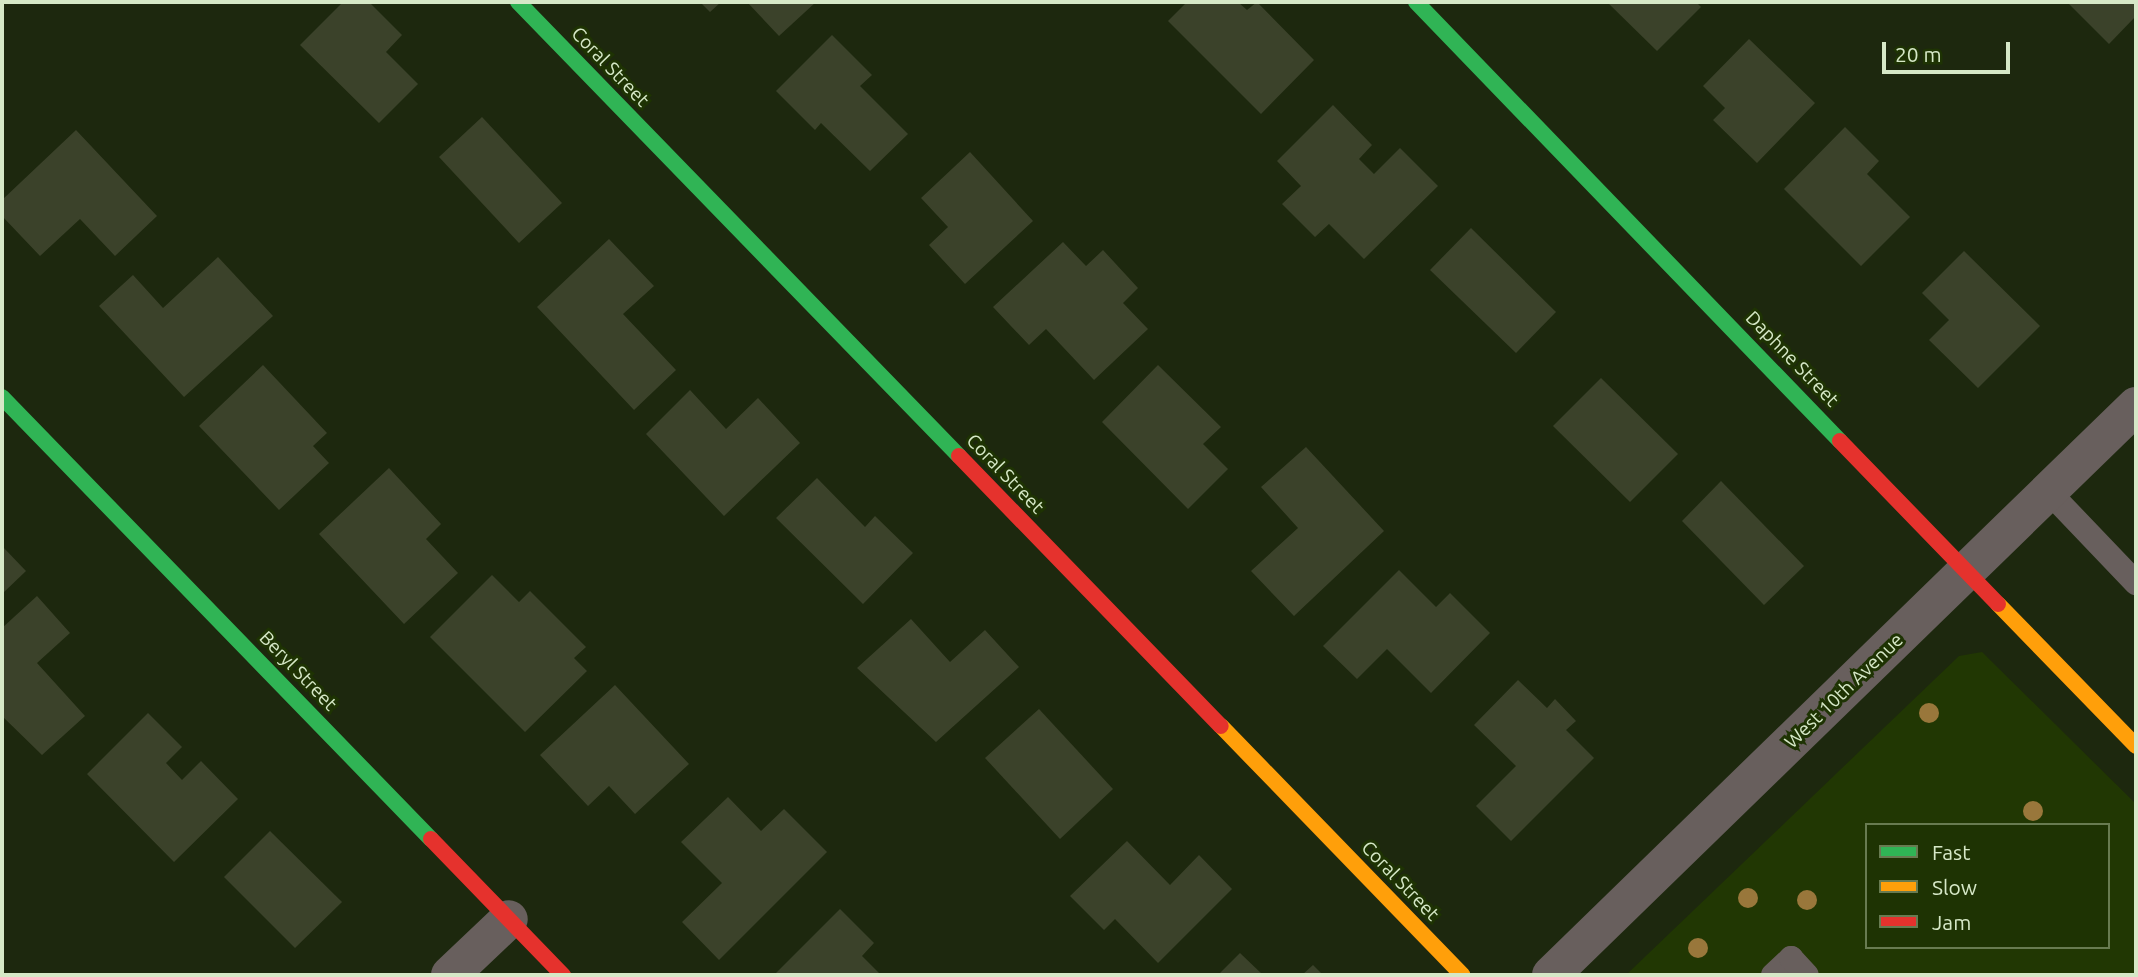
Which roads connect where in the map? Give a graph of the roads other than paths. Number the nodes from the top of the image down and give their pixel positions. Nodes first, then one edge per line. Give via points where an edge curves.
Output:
1 (518, 2) edge
2 (1416, 2) edge
3 (2, 397) edge
4 (2136, 406) edge
5 (2049, 492) junction
6 (1968, 571) junction
7 (2136, 583) edge
8 (2136, 746) edge
9 (509, 919) junction
10 (450, 975) edge
11 (564, 975) edge
12 (1462, 975) edge
13 (1551, 975) edge
14 (1773, 975) edge
15 (1807, 975) edge

1 - 12 street, Coral Street
2 - 6 street, Daphne Street
3 - 9 street, Beryl Street
4 - 5 street, West 10th Avenue
5 - 6 street, West 10th Avenue
5 - 7 lane
6 - 8 street, Daphne Street
6 - 13 street, West 10th Avenue
9 - 10 street
9 - 11 street, Beryl Street
14 - 15 lane via 1791,958

